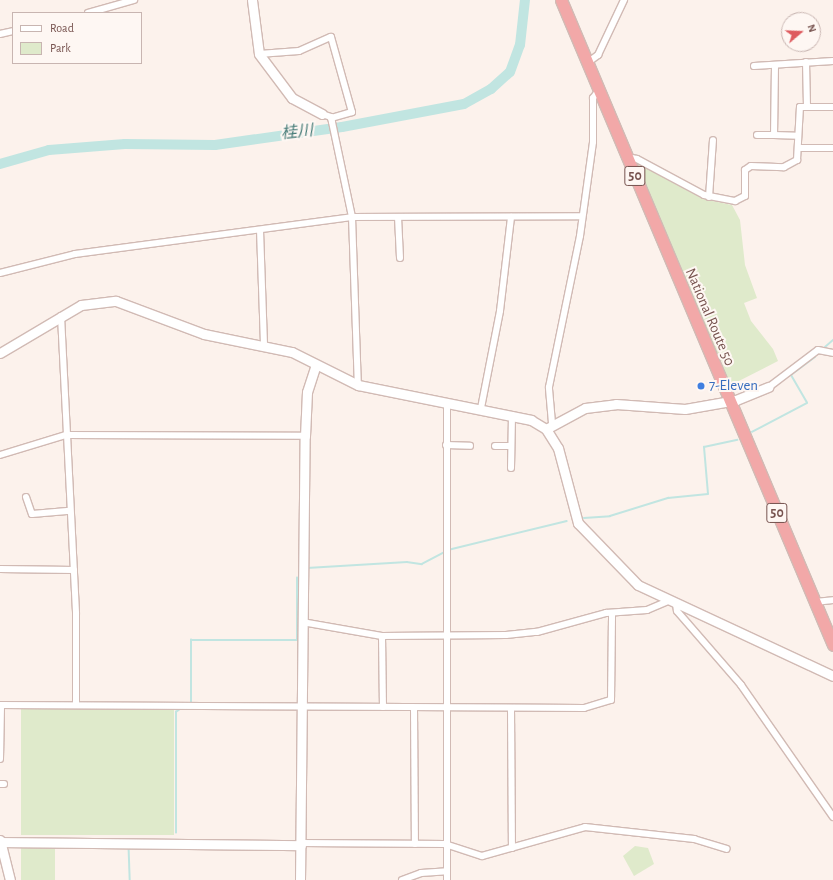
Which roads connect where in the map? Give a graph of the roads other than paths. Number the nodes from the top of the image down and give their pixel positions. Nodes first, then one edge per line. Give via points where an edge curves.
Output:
1 (134, 0) edge
2 (252, 0) edge
3 (561, 0) edge
4 (624, 0) edge
5 (92, 12) edge
6 (12, 31) edge
7 (0, 34) edge
8 (259, 54) junction
9 (833, 61) edge
10 (806, 62) junction
11 (587, 63) junction
12 (775, 65) junction
13 (754, 66) dead end
14 (599, 90) junction
15 (807, 106) junction
16 (833, 107) edge
17 (322, 114) joint
18 (332, 120) junction
19 (757, 134) dead end
20 (774, 135) junction
21 (798, 136) junction
22 (713, 140) dead end
23 (798, 148) junction
24 (833, 148) edge
25 (627, 157) junction
26 (709, 197) junction
27 (582, 216) junction
28 (352, 217) junction
29 (398, 217) junction
30 (511, 217) junction
31 (260, 230) junction
32 (400, 258) dead end
33 (0, 273) edge
34 (61, 316) junction
35 (264, 346) junction
36 (0, 353) edge
37 (833, 353) edge
38 (316, 365) junction
39 (358, 385) junction
40 (769, 387) joint
41 (730, 401) junction
42 (448, 403) junction
43 (481, 408) junction
44 (512, 415) junction
45 (549, 426) junction
46 (66, 435) junction
47 (304, 436) junction
48 (446, 445) junction
49 (470, 446) dead end
50 (495, 446) dead end
51 (511, 446) junction
52 (0, 455) edge
53 (511, 468) dead end
54 (26, 497) dead end
55 (70, 511) junction
56 (0, 570) edge
57 (74, 570) junction
58 (833, 600) edge
59 (815, 602) junction
60 (672, 603) junction
61 (612, 613) junction
62 (302, 622) junction
63 (445, 635) junction
64 (382, 636) junction
65 (833, 644) edge
66 (833, 676) edge
67 (0, 705) edge
68 (76, 705) junction
69 (383, 707) junction
70 (301, 708) junction
71 (414, 708) junction
72 (445, 708) junction
73 (511, 709) junction
74 (0, 759) edge
75 (833, 817) edge
76 (0, 842) edge
77 (301, 844) junction
78 (416, 844) junction
79 (445, 844) junction
80 (512, 848) junction
81 (727, 849) dead end
82 (447, 871) junction
83 (10, 880) edge
84 (300, 880) edge
85 (402, 880) edge
86 (448, 880) edge

1 - 5 street
2 - 8 street
3 - 11 highway, National Route 50 / 50
4 - 11 street via 598,55
6 - 7 street
8 - 17 street via 292,98
8 - 18 street via 299,51 331,37 352,112
9 - 10 street
10 - 12 street
10 - 15 street
11 - 14 highway, National Route 50 / 50
12 - 13 street
12 - 20 street
14 - 25 highway, National Route 50 / 50
14 - 27 street via 594,98 593,142
15 - 16 street
15 - 21 street via 799,109
17 - 18 street
18 - 28 street
19 - 20 street
20 - 21 street
21 - 23 street
22 - 26 street
23 - 24 street
23 - 26 street via 795,162 784,167 751,166 745,170 743,198 735,201
25 - 26 street via 637,159
25 - 41 highway, National Route 50 / 50
27 - 30 street
27 - 45 street via 549,387
28 - 29 street
28 - 31 street
28 - 39 street
29 - 30 street
29 - 32 street
30 - 43 street via 492,361
31 - 33 street via 75,254
31 - 35 street
34 - 35 street via 91,302 116,300 204,334
34 - 36 street
34 - 46 street
35 - 38 street via 287,351
37 - 40 street via 818,350
38 - 39 street
38 - 47 street via 308,392
39 - 42 street
40 - 41 street
41 - 45 street via 678,410 607,405 585,408
41 - 59 highway, National Route 50 / 50
42 - 43 street
42 - 48 street
43 - 44 street
44 - 45 street
44 - 51 street
45 - 60 street via 558,448 581,528 638,585
46 - 47 street
46 - 52 street
46 - 55 street
47 - 62 street
48 - 49 street
48 - 63 street
50 - 51 street
51 - 53 street
54 - 55 street via 32,514
55 - 57 street
56 - 57 street
57 - 68 street
58 - 59 street
59 - 65 highway, National Route 50 / 50
60 - 61 street via 647,610
60 - 66 street
60 - 75 street via 741,685
61 - 63 street via 537,632
61 - 73 street via 611,700 579,709
62 - 64 street
62 - 70 street
63 - 64 street
63 - 72 street
64 - 69 street
67 - 68 street
67 - 74 street
68 - 70 street
69 - 70 street
69 - 71 street
70 - 77 street
71 - 72 street
71 - 78 street
72 - 73 street
72 - 79 street
73 - 80 street
76 - 77 street
76 - 83 street
77 - 78 street
77 - 84 street
78 - 79 street
79 - 80 street via 482,856
79 - 82 street
80 - 81 street via 585,827 694,839
82 - 85 street via 421,872
82 - 86 street

